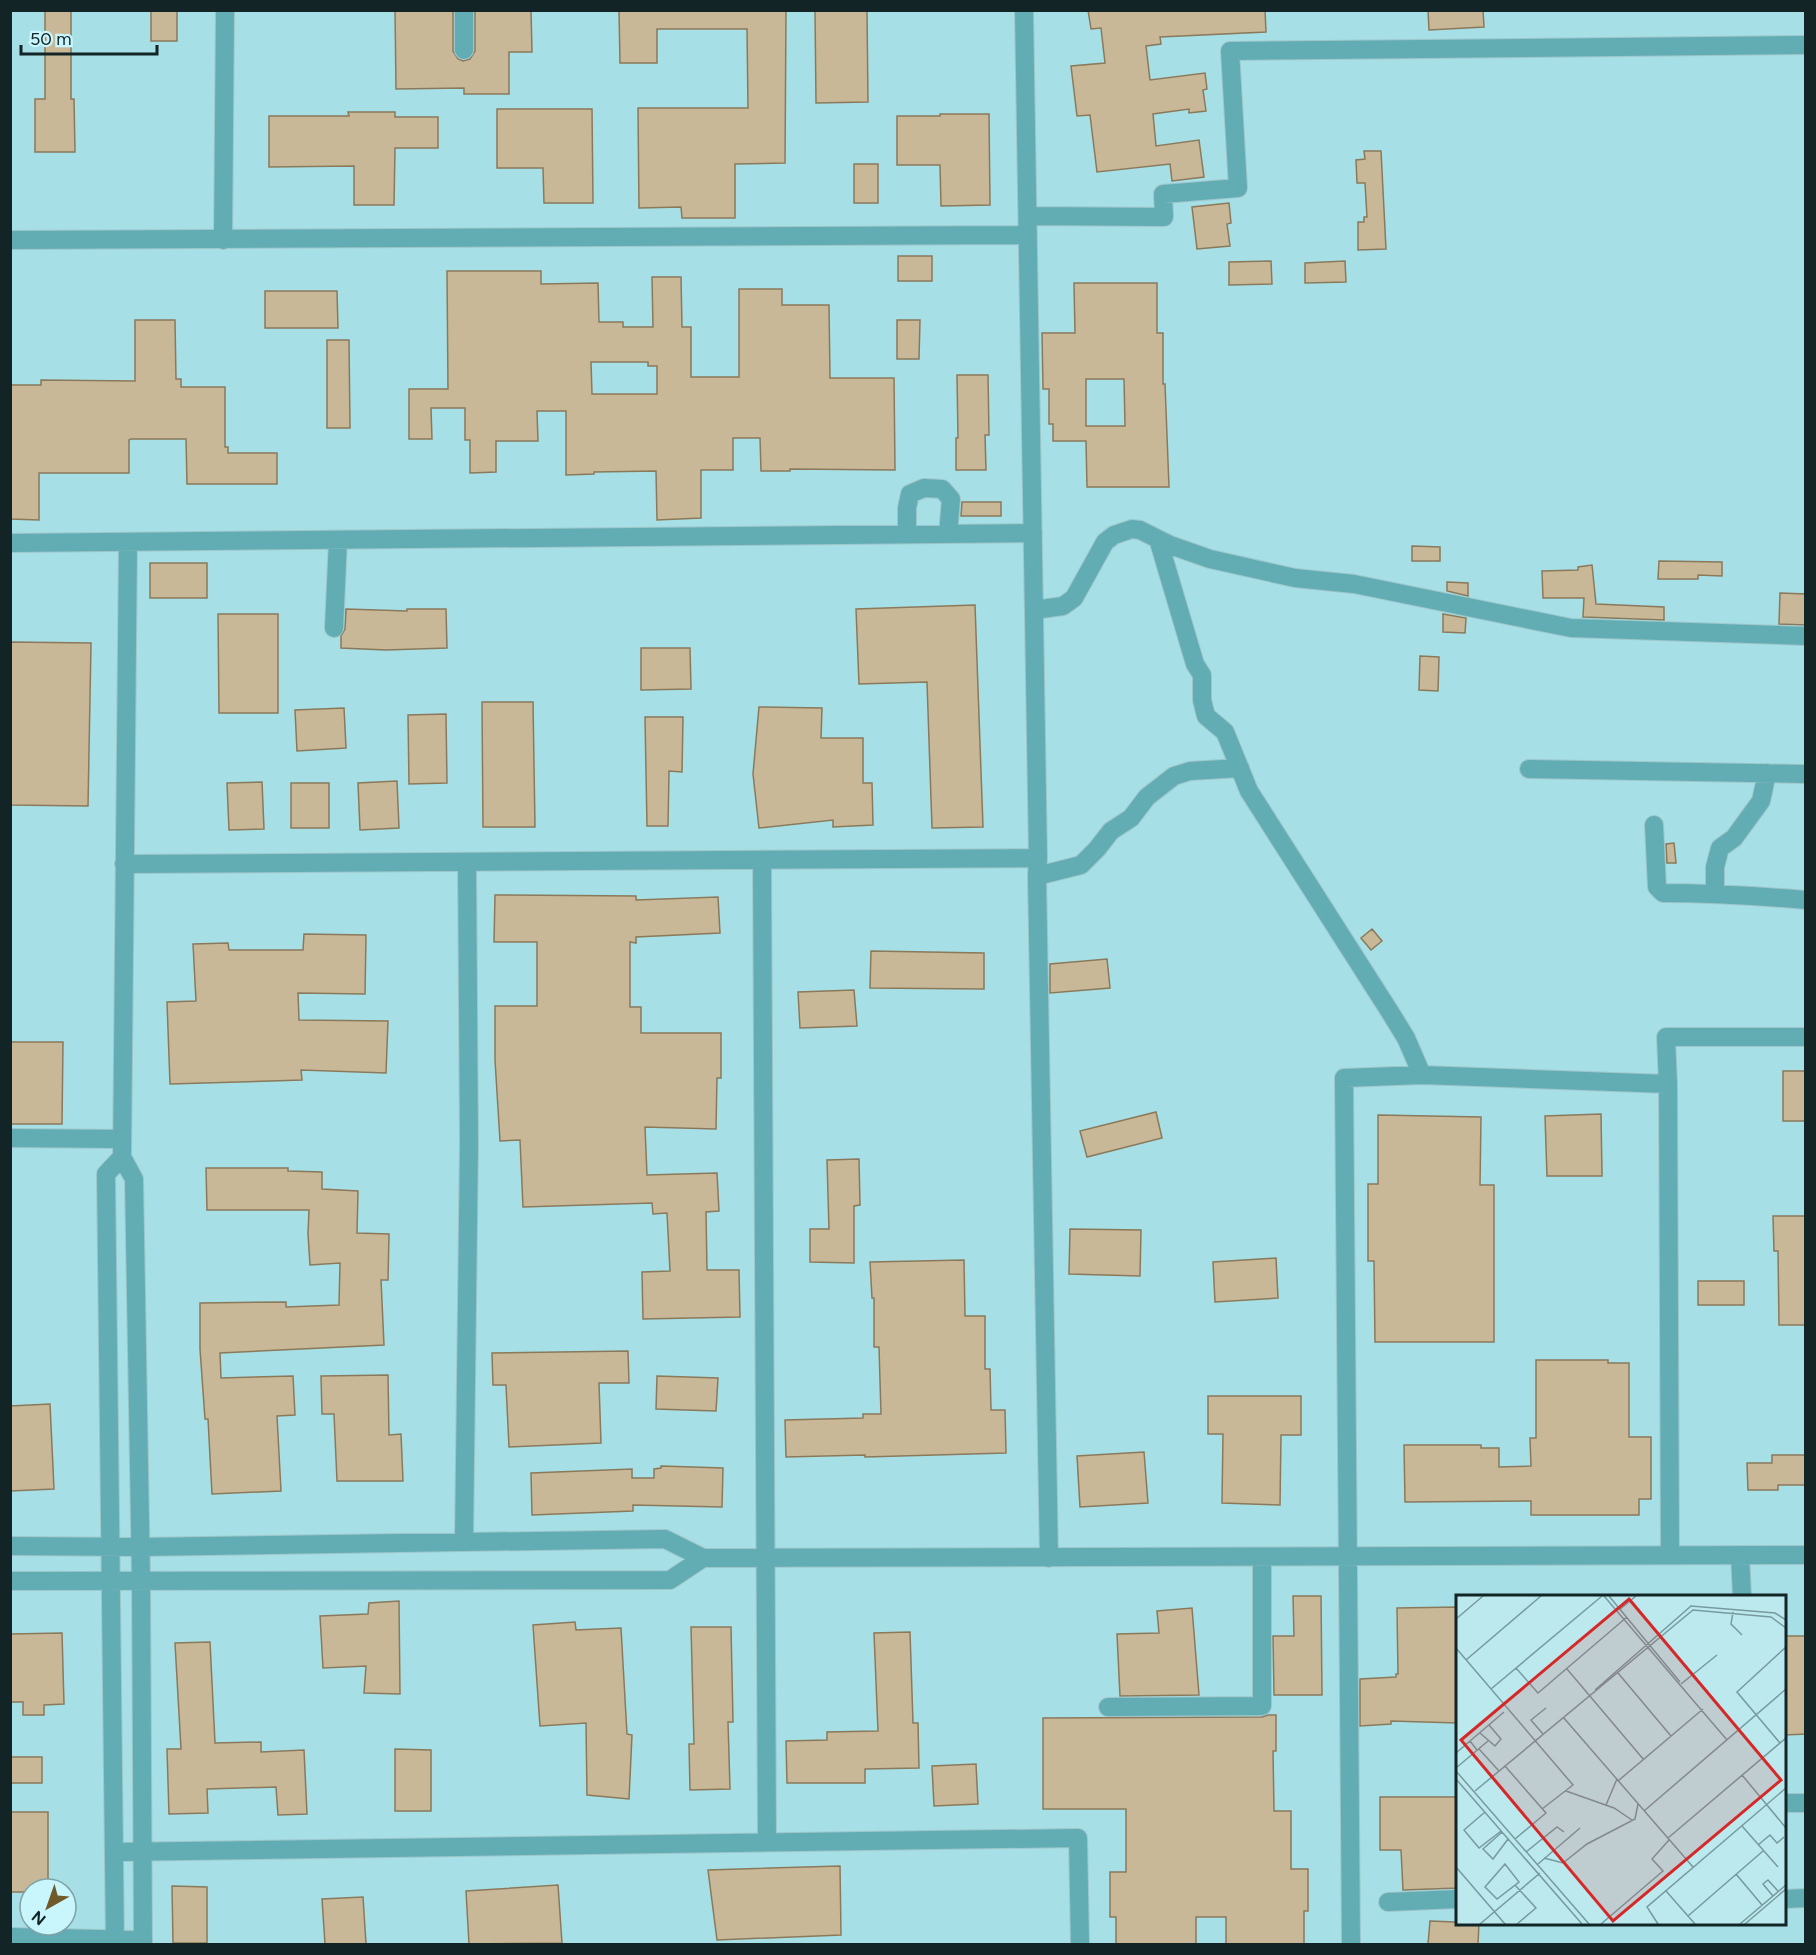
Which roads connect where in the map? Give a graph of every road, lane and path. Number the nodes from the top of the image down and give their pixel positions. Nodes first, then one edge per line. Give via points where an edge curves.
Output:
1 (225, 10) edge
2 (464, 10) edge
3 (1024, 10) edge
4 (1806, 45) edge
5 (464, 50) dead end
6 (1028, 216) junction
7 (1028, 235) junction
8 (10, 240) edge
9 (224, 240) junction
10 (1033, 533) junction
11 (907, 534) junction
12 (948, 534) junction
13 (1158, 539) junction
14 (338, 540) junction
15 (128, 542) junction
16 (10, 543) edge
17 (1034, 610) junction
18 (334, 628) dead end
19 (1806, 636) edge
20 (1240, 768) junction
21 (1529, 769) dead end
22 (1767, 773) junction
23 (1806, 774) edge
24 (1653, 825) dead end
25 (762, 860) junction
26 (467, 862) junction
27 (124, 864) junction
28 (1037, 867) junction
29 (1715, 893) junction
30 (1806, 900) edge
31 (1806, 1037) edge
32 (1422, 1075) junction
33 (1668, 1084) junction
34 (10, 1138) edge
35 (122, 1148) junction
36 (464, 1542) junction
37 (111, 1545) junction
38 (10, 1546) edge
39 (139, 1547) junction
40 (1670, 1555) junction
41 (1740, 1555) junction
42 (1806, 1555) edge
43 (1348, 1556) junction
44 (1262, 1557) junction
45 (703, 1558) junction
46 (766, 1558) junction
47 (1050, 1558) junction
48 (141, 1580) junction
49 (10, 1581) edge
50 (112, 1581) junction
51 (1742, 1595) edge
52 (1108, 1707) dead end
53 (1786, 1803) edge
54 (1806, 1803) edge
55 (767, 1842) junction
56 (143, 1851) junction
57 (114, 1852) junction
58 (1806, 1898) edge
59 (1456, 1899) edge
60 (1786, 1899) edge
61 (1388, 1902) dead end
62 (10, 1937) edge
63 (115, 1942) edge
64 (143, 1942) edge
65 (1080, 1944) edge
66 (1351, 1944) edge

1 - 9 street
2 - 5 street
3 - 6 street
4 - 6 street via 1230,51 1238,188 1163,195 1164,217
6 - 7 street
7 - 9 street
7 - 10 street
8 - 9 street
10 - 12 street
10 - 17 street
11 - 12 street
11 - 12 street via 910,494 924,488 942,489 951,499
11 - 14 street
13 - 17 street via 1132,529 1114,535 1105,542 1074,598 1063,606
13 - 19 street via 1210,559 1285,576 1354,584 1571,628
13 - 20 street via 1195,664 1202,675 1203,709 1225,732
14 - 15 street
14 - 18 street
15 - 16 street
15 - 27 street
17 - 28 street
20 - 28 street via 1190,771 1174,776 1147,797 1131,818 1111,831 1081,865
20 - 32 street via 1249,792 1406,1038
21 - 22 street
22 - 23 street
22 - 29 street via 1761,801 1734,838 1720,848
24 - 29 street via 1657,887 1663,893
25 - 26 street
25 - 28 street
25 - 46 street
26 - 27 street
26 - 36 street via 469,1143
27 - 35 street
28 - 47 street
29 - 30 street
31 - 33 street via 1666,1037
32 - 33 street
32 - 43 street via 1344,1078
33 - 40 street
34 - 35 street
35 - 37 street via 106,1174
35 - 39 street via 135,1179
36 - 39 street
36 - 45 street via 665,1539
37 - 38 street
37 - 39 street
37 - 50 street
39 - 48 street
40 - 41 street
40 - 43 street
41 - 42 street
41 - 51 street
43 - 44 street
43 - 66 street
44 - 47 street
44 - 52 street via 1262,1706
45 - 46 street
45 - 48 street via 670,1580
46 - 47 street
46 - 55 street
48 - 50 street
48 - 56 street
49 - 50 street
50 - 57 street
53 - 54 street
55 - 56 street
55 - 65 street via 1078,1838
56 - 57 street
56 - 64 street
57 - 63 street
58 - 60 street
59 - 61 street
62 - 63 street
63 - 64 street

